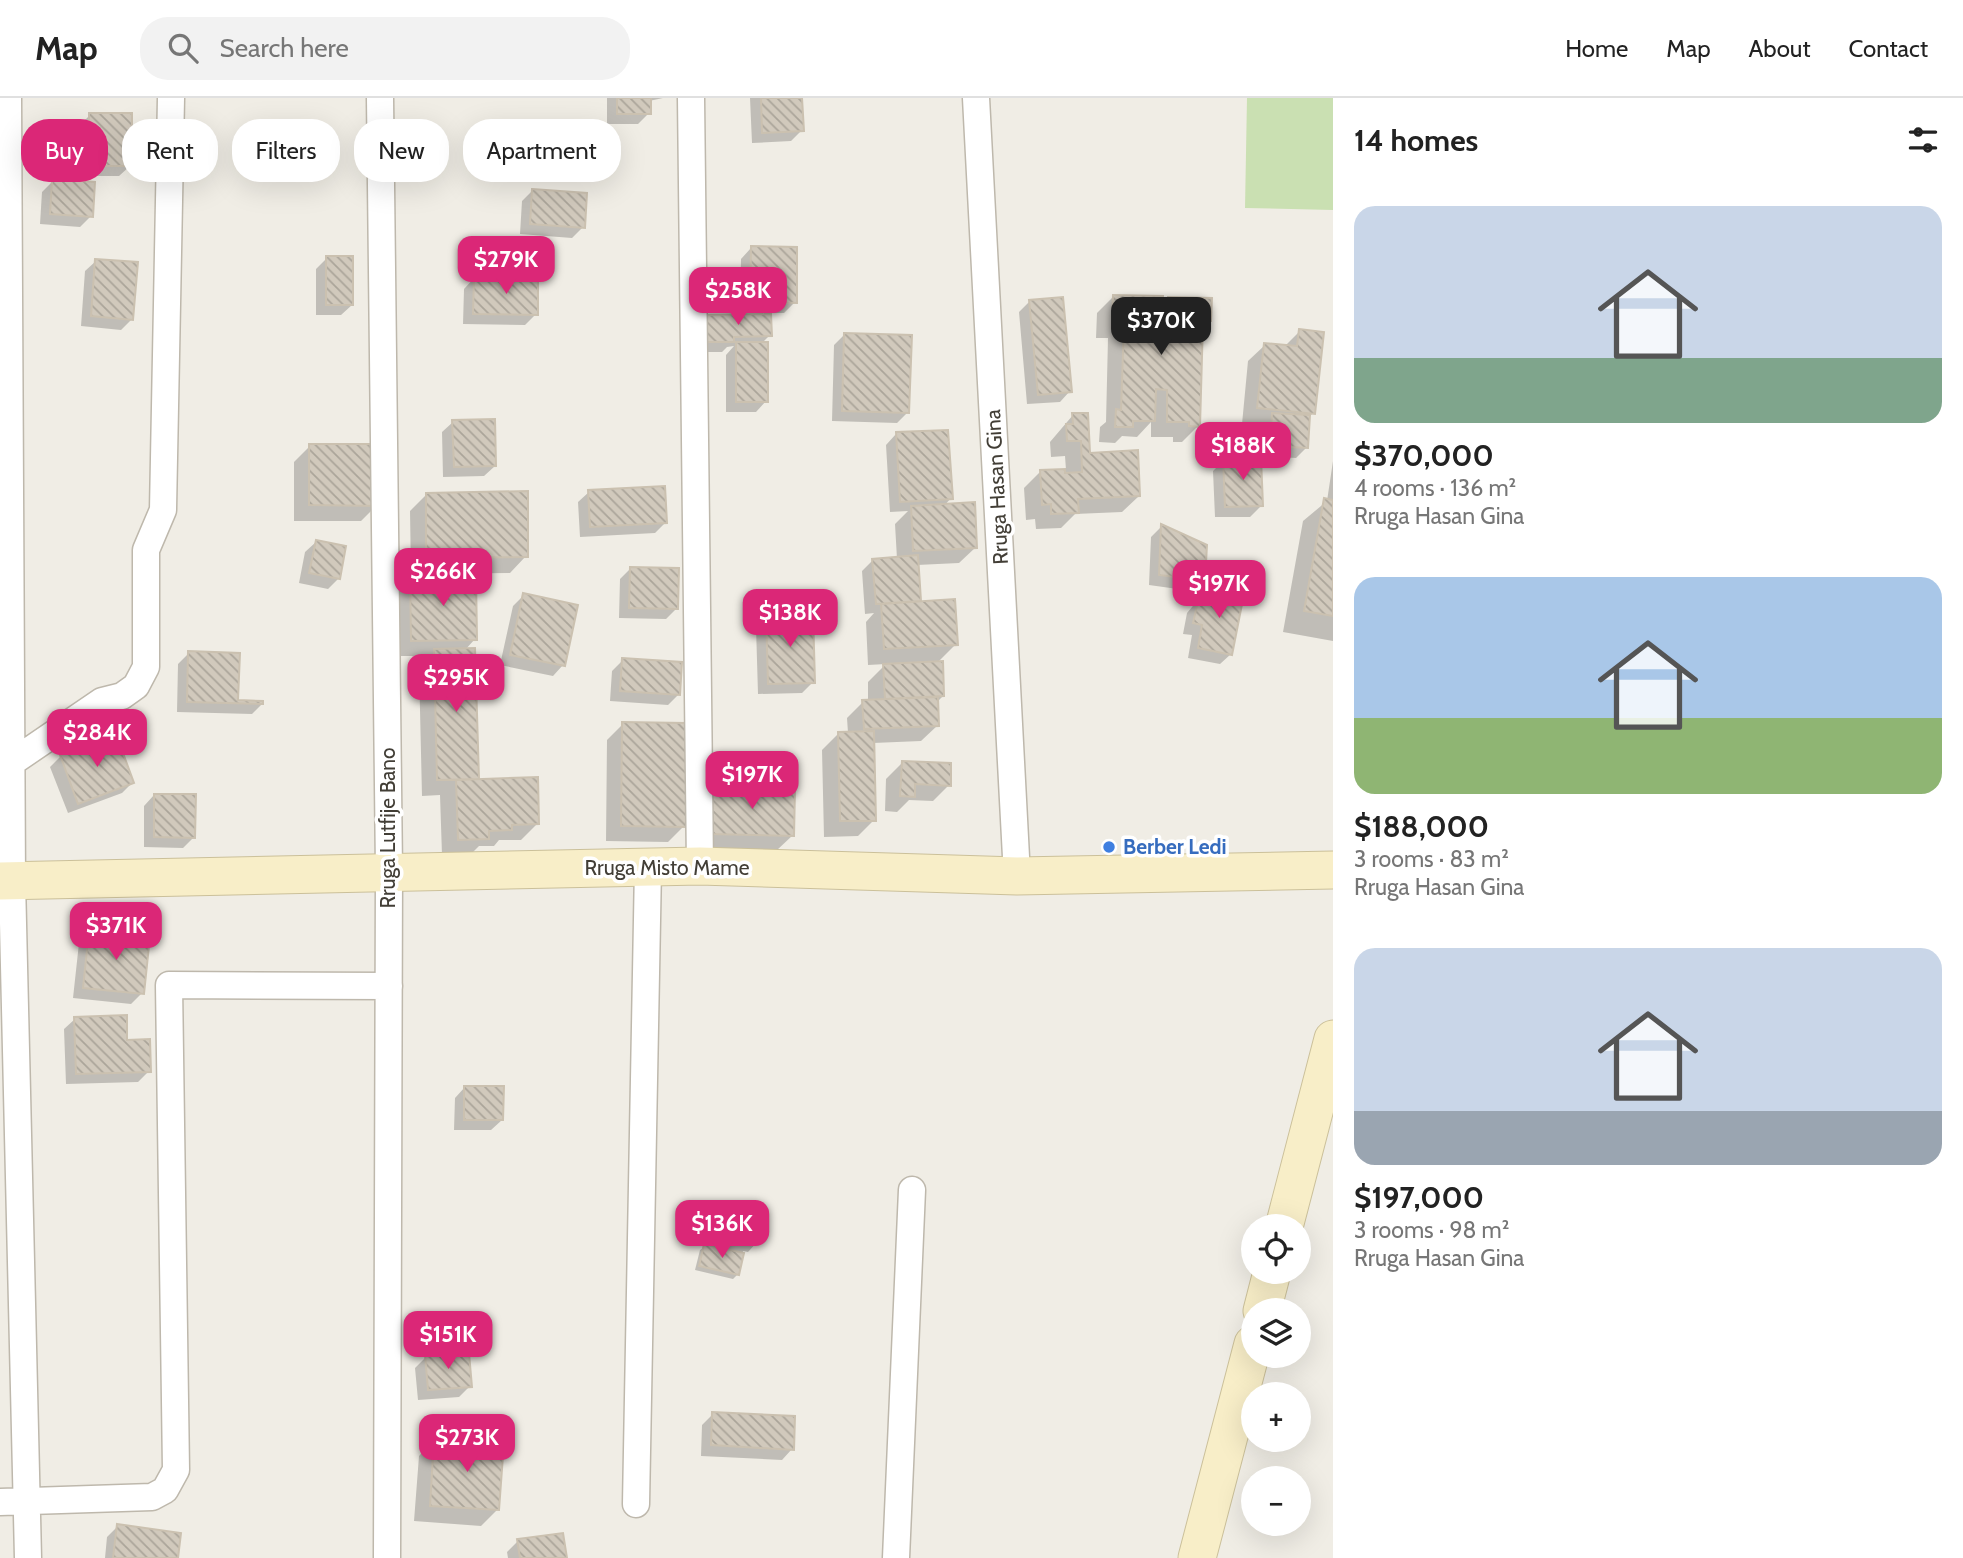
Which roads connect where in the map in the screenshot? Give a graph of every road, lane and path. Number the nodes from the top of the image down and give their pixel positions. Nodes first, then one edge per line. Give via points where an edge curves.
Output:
1 (8, 98) edge
2 (171, 98) edge
3 (380, 98) edge
4 (691, 98) edge
5 (976, 98) edge
6 (12, 763) junction
7 (701, 866) junction
8 (648, 867) junction
9 (1333, 870) edge
10 (389, 871) junction
11 (1017, 876) junction
12 (6, 881) edge
13 (389, 986) junction
14 (8, 1016) edge
15 (1333, 1039) edge
16 (1323, 1117) edge
17 (912, 1190) dead end
18 (1289, 1214) edge
19 (1247, 1368) edge
20 (0, 1502) edge
21 (27, 1502) junction
22 (636, 1504) dead end
23 (28, 1558) edge
24 (387, 1558) edge
25 (896, 1558) edge
26 (1197, 1558) edge

1 - 6 street
2 - 6 street via 163,510 146,550 146,667 136,685 102,701
3 - 10 street, Rruga Lutfije Bano
4 - 7 street
5 - 11 street, Rruga Hasan Gina
6 - 12 street
7 - 8 street, Rruga Misto Mame
7 - 11 street, Rruga Misto Mame
8 - 10 street, Rruga Misto Mame
8 - 22 street
9 - 11 street, Rruga Misto Mame
10 - 12 street, Rruga Misto Mame
10 - 13 street, Rruga Lutfije Bano
12 - 14 street
13 - 21 street via 169,985 176,1471 165,1490 152,1497
13 - 24 street, Rruga Lutfije Bano
14 - 21 street
15 - 16 street
16 - 18 street
17 - 25 street
19 - 26 street
20 - 21 street
21 - 23 street

